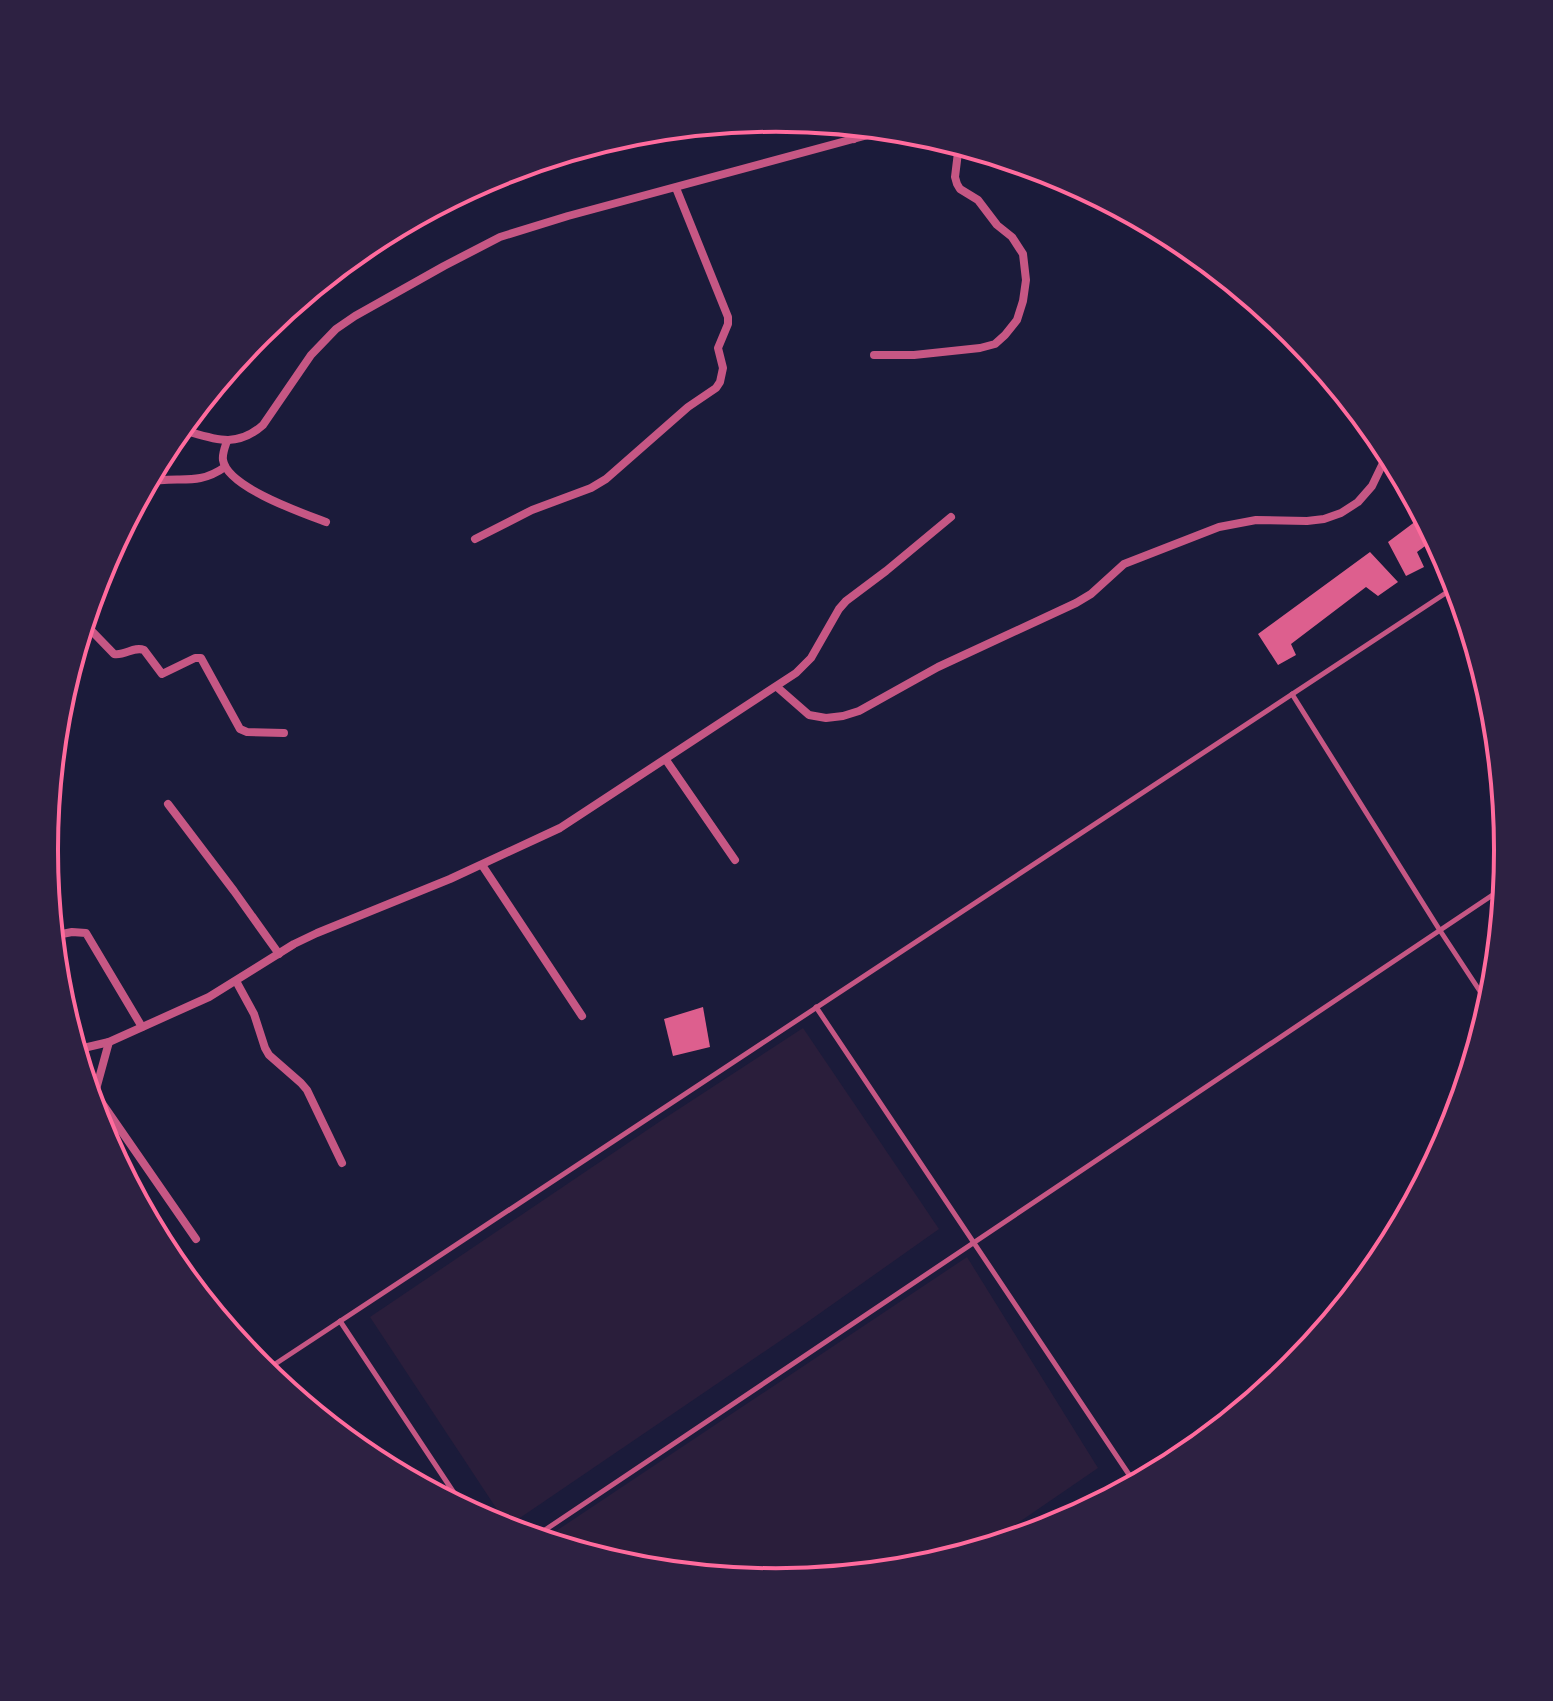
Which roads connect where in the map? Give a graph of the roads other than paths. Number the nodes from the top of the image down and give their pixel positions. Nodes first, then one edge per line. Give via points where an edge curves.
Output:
1 (861, 137) edge
2 (854, 139) joint
3 (958, 155) edge
4 (676, 188) junction
5 (874, 355) dead end
6 (192, 432) edge
7 (227, 441) junction
8 (1382, 464) edge
9 (225, 467) junction
10 (160, 481) edge
11 (951, 517) dead end
12 (326, 522) dead end
13 (475, 539) dead end
14 (1446, 593) edge
15 (92, 632) edge
16 (777, 687) junction
17 (1292, 694) junction
18 (284, 733) dead end
19 (666, 760) junction
20 (168, 804) dead end
21 (735, 860) dead end
22 (482, 865) junction
23 (1493, 894) edge
24 (1439, 929) junction
25 (63, 934) edge
26 (279, 954) junction
27 (236, 981) junction
28 (1481, 992) edge
29 (816, 1007) junction
30 (582, 1016) dead end
31 (142, 1027) junction
32 (109, 1042) junction
33 (86, 1048) edge
34 (97, 1083) edge
35 (112, 1122) edge
36 (342, 1163) dead end
37 (196, 1239) dead end
38 (973, 1242) junction
39 (340, 1321) junction
40 (274, 1365) edge
41 (1183, 1443) edge
42 (1165, 1455) edge
43 (1129, 1477) edge
44 (453, 1492) edge
45 (544, 1530) edge

1 - 2 street
2 - 4 street
3 - 5 street via 955,177 960,189 982,204 1023,254 1026,280 1017,320 995,344 980,348
4 - 7 street via 500,237 368,309 325,339 263,425 242,439
4 - 13 street via 728,317 718,348 720,382 606,479
6 - 7 street
7 - 9 street
8 - 16 street via 1372,486 1341,513 1307,521 1256,520 1219,527 1124,564 1076,603 938,667 859,711 826,718 809,715
9 - 10 street via 207,478
9 - 12 street via 237,481 275,502
11 - 16 street via 846,601 811,658
14 - 17 lane
15 - 18 street via 114,654 141,648 162,674 201,658 240,729
16 - 19 street
17 - 24 lane
17 - 29 lane
19 - 21 street
19 - 22 street via 560,828
20 - 26 street
22 - 26 street
22 - 30 street
23 - 24 lane
24 - 28 lane
24 - 38 lane
25 - 31 street via 86,933
26 - 27 street
27 - 31 street
27 - 36 street via 265,1048 307,1090
29 - 38 lane
29 - 39 lane
31 - 32 street
32 - 33 street
32 - 34 street
35 - 37 street
38 - 43 lane
38 - 45 lane
39 - 40 lane
39 - 44 lane
41 - 42 lane

